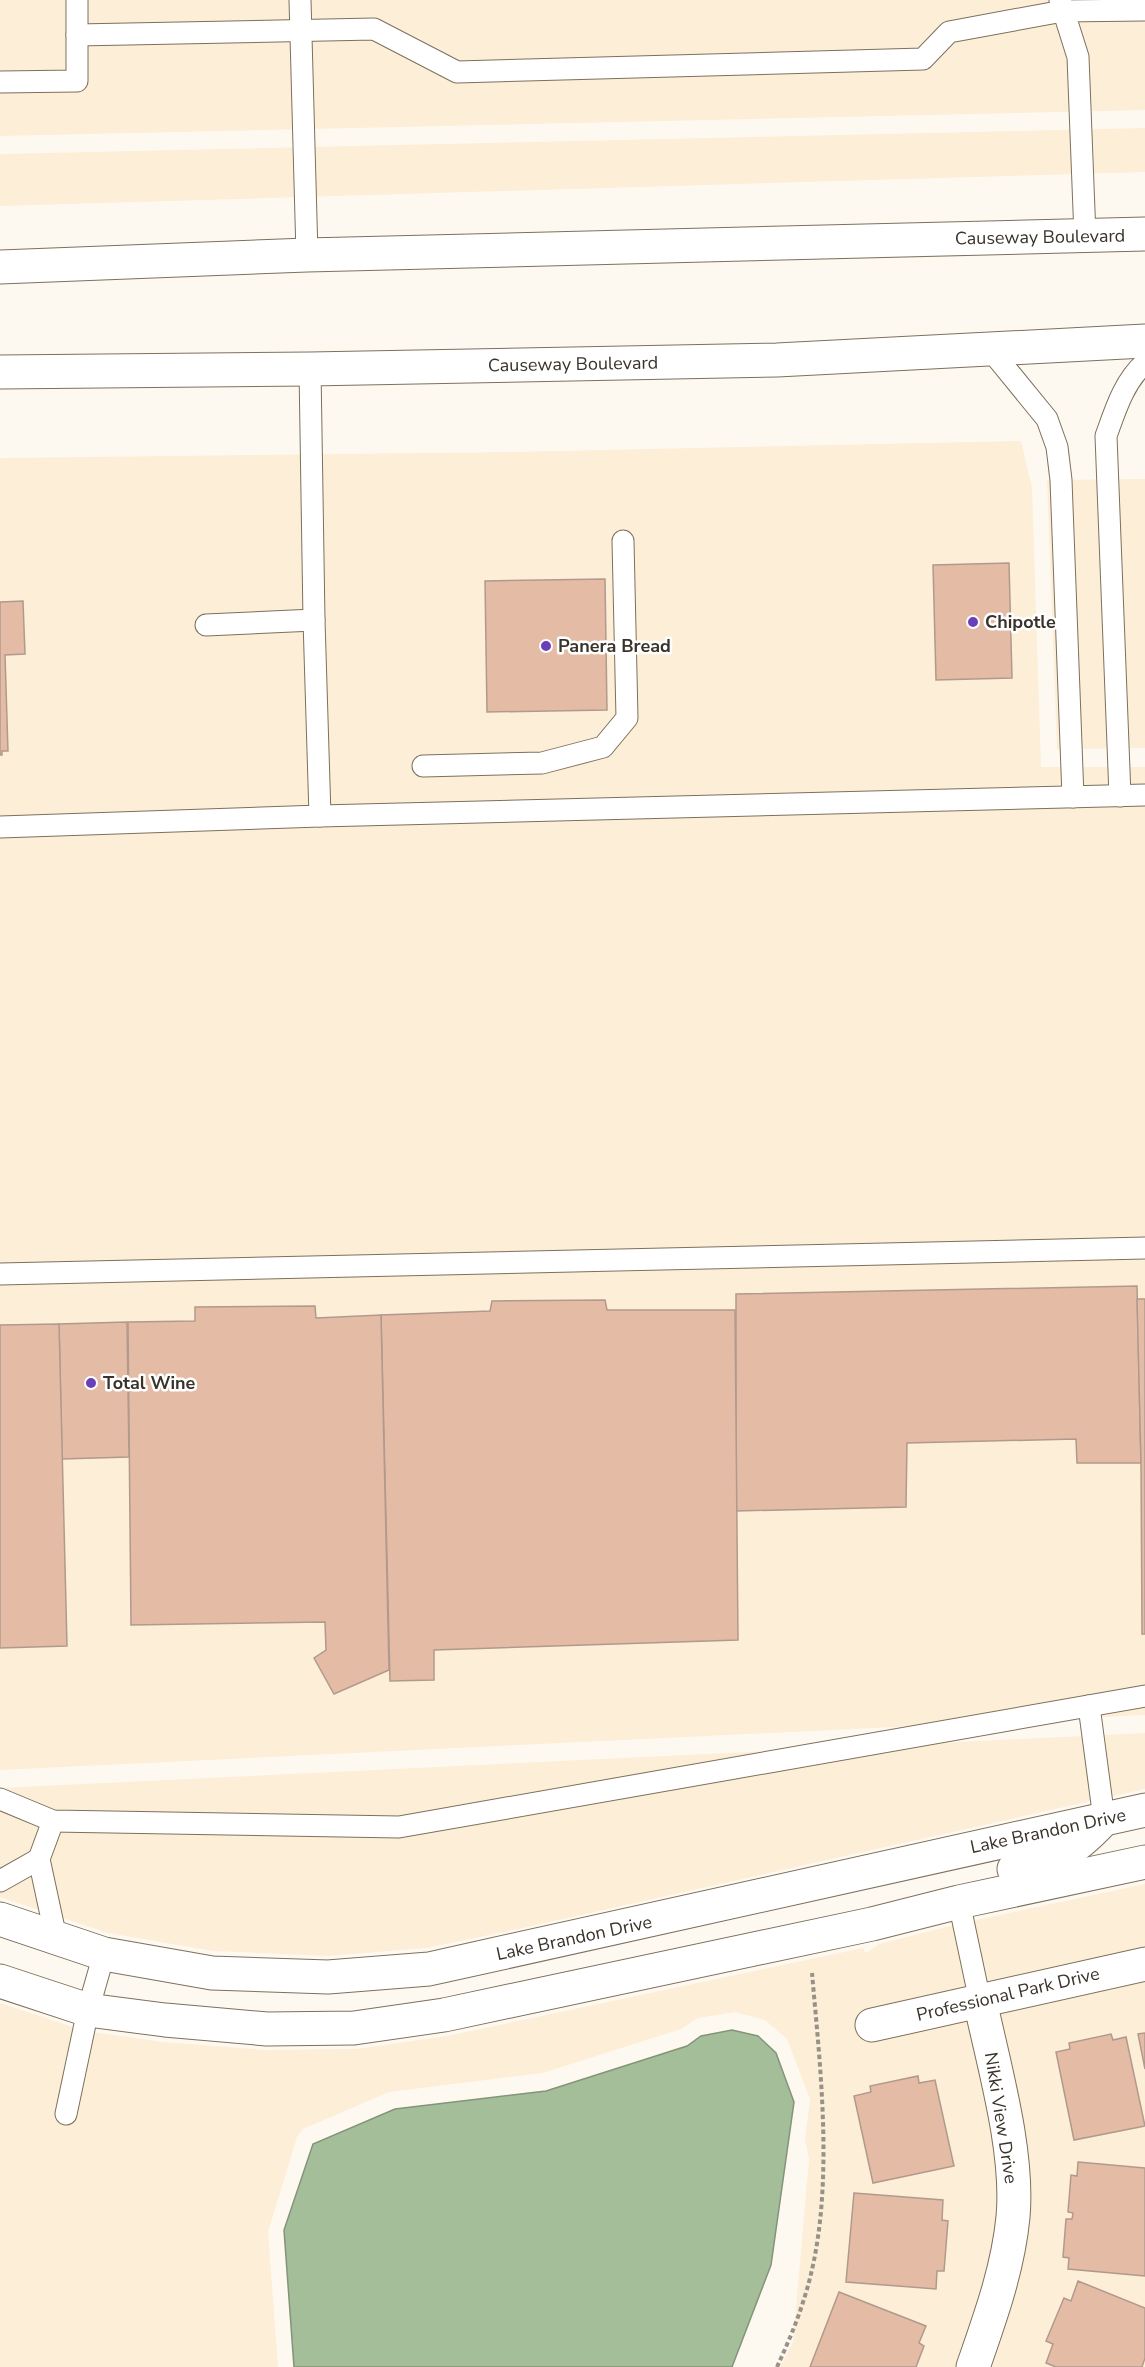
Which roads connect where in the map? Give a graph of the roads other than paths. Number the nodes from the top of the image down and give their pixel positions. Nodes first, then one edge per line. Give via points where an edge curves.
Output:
1 (77, 0) edge
2 (300, 0) edge
3 (1061, 5) edge
4 (1145, 10) edge
5 (301, 31) junction
6 (77, 35) junction
7 (0, 82) edge
8 (1145, 234) edge
9 (1085, 236) junction
10 (307, 255) junction
11 (0, 267) edge
12 (1145, 341) edge
13 (989, 348) junction
14 (1145, 363) edge
15 (310, 369) junction
16 (0, 372) edge
17 (623, 541) dead end
18 (314, 620) junction
19 (206, 625) dead end
20 (423, 766) dead end
21 (1145, 795) edge
22 (1120, 796) junction
23 (1073, 797) junction
24 (320, 816) junction
25 (0, 827) edge
26 (1145, 1248) edge
27 (0, 1274) edge
28 (1145, 1696) edge
29 (1089, 1707) junction
30 (0, 1799) edge
31 (1145, 1810) edge
32 (1104, 1819) junction
33 (53, 1821) junction
34 (39, 1858) junction
35 (1145, 1862) edge
36 (0, 1881) edge
37 (958, 1902) junction
38 (0, 1919) edge
39 (872, 1924) junction
40 (56, 1938) junction
41 (104, 1954) junction
42 (1145, 1964) edge
43 (0, 1981) edge
44 (980, 2001) junction
45 (88, 2010) junction
46 (872, 2025) dead end
47 (66, 2114) dead end
48 (973, 2367) edge

1 - 6 lane
2 - 5 lane
3 - 4 lane
3 - 5 lane via 949,32 923,58 457,72 374,29
3 - 9 lane via 1078,57
5 - 6 lane
5 - 10 lane
6 - 7 lane via 77,81
8 - 9 street, Causeway Boulevard
9 - 10 street, Causeway Boulevard
10 - 11 street, Causeway Boulevard
12 - 13 street, Causeway Boulevard
13 - 15 street, Causeway Boulevard via 777,360
13 - 23 lane via 1047,419 1057,447
14 - 22 lane via 1134,372 1106,436
15 - 16 street, Causeway Boulevard
15 - 18 lane
17 - 20 lane via 627,718 603,747 542,763
18 - 19 lane
18 - 24 lane
21 - 22 lane
22 - 23 lane
23 - 24 lane
24 - 25 lane
26 - 27 lane
28 - 29 lane
29 - 32 lane
29 - 33 lane via 399,1827
30 - 33 lane
31 - 32 street, Lake Brandon Drive
32 - 39 street via 1080,1843 1051,1860 916,1892
32 - 41 street, Lake Brandon Drive via 429,1969 328,1977 212,1973
33 - 34 lane
34 - 36 lane
34 - 40 lane
35 - 37 street
37 - 39 street
37 - 44 lane, Nikki View Drive
38 - 40 street, Lake Brandon Drive
39 - 45 street via 444,2015 354,2028 267,2029
40 - 41 street, Lake Brandon Drive
41 - 45 lane
42 - 44 street, Professional Park Drive
43 - 45 street
44 - 46 street, Professional Park Drive
44 - 48 street, Nikki View Drive via 1012,2161 1014,2208 1004,2272
45 - 47 lane

